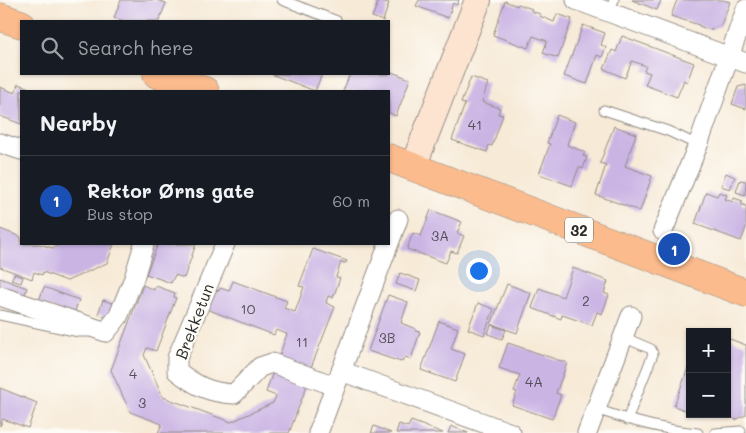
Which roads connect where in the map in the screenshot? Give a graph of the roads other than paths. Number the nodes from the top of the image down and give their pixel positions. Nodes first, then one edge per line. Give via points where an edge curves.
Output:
1 (282, 0) edge
2 (478, 0) edge
3 (576, 0) edge
4 (612, 6) edge
5 (746, 9) edge
6 (0, 17) edge
7 (334, 20) edge
8 (20, 24) edge
9 (737, 59) edge
10 (160, 75) edge
11 (203, 90) edge
12 (604, 110) dead end
13 (0, 144) edge
14 (698, 145) junction
15 (20, 150) edge
16 (401, 162) edge
17 (398, 219) dead end
18 (663, 231) dead end
19 (390, 240) edge
20 (144, 245) edge
21 (225, 245) edge
22 (388, 245) edge
23 (746, 293) edge
24 (0, 296) edge
25 (0, 316) edge
26 (632, 316) dead end
27 (106, 332) junction
28 (623, 337) junction
29 (338, 378) junction
30 (596, 410) junction
31 (627, 420) junction
32 (741, 431) dead end
33 (318, 433) edge
34 (511, 433) edge
35 (588, 433) edge
36 (698, 433) edge
37 (715, 433) edge

1 - 7 lane
2 - 16 main road
3 - 4 street
4 - 9 street
5 - 9 street
6 - 8 main road
9 - 14 street
10 - 11 main road
12 - 14 lane via 668,131
13 - 15 street
14 - 18 street
16 - 23 main road, 32
17 - 19 street
20 - 27 street via 118,317
21 - 29 street, Brekketun via 177,358 177,371 192,383 215,393 234,394 260,367 272,363
22 - 29 street
24 - 27 street
25 - 27 lane via 79,332
26 - 28 street
28 - 30 street
28 - 31 lane via 651,349 653,354
29 - 33 street
29 - 34 street
30 - 31 lane
30 - 35 street
31 - 36 lane
32 - 37 lane

